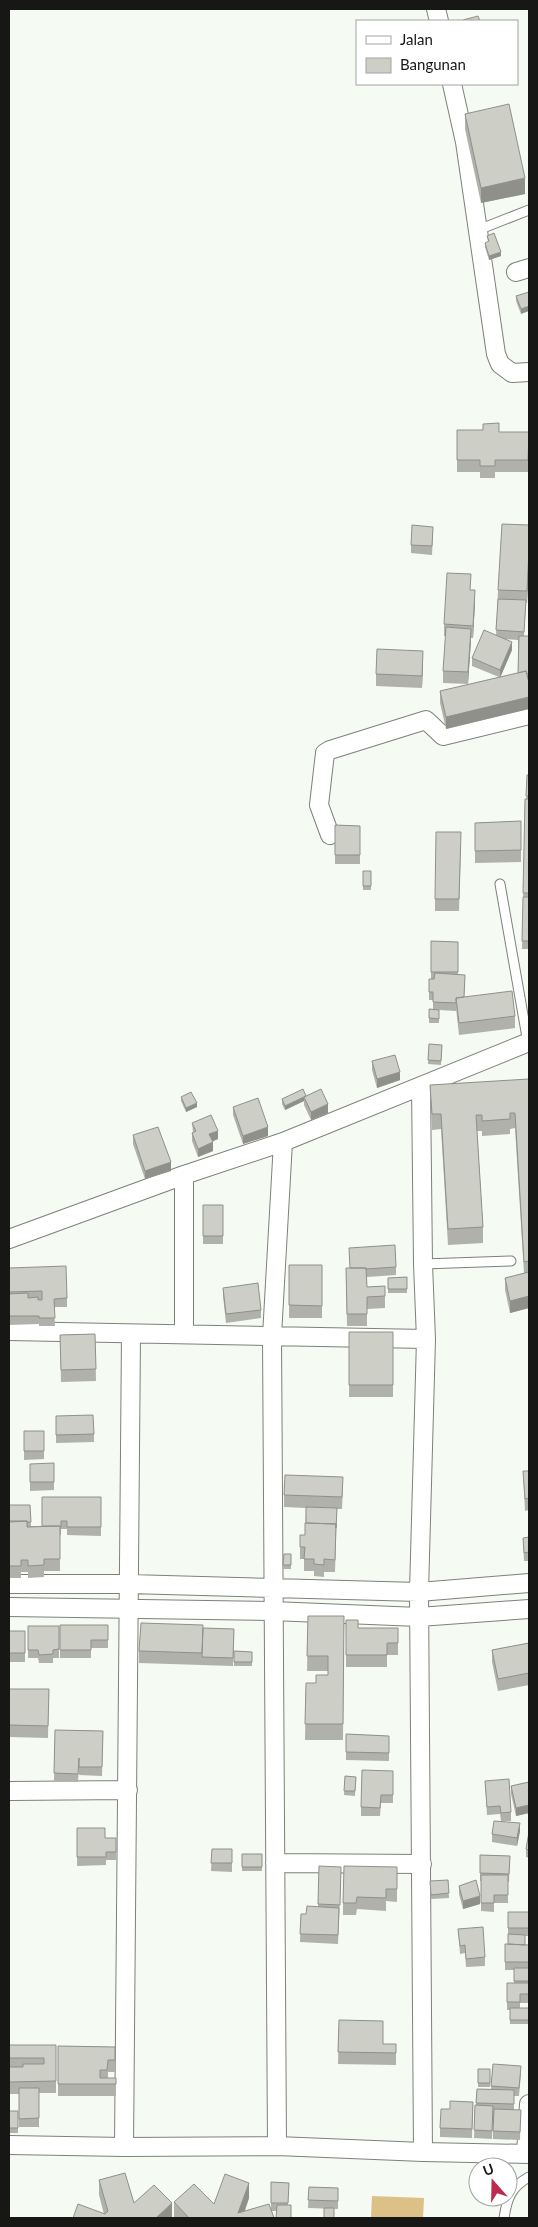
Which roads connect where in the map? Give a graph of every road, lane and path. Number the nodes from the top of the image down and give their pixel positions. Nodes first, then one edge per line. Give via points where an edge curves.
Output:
1 (452, 85) edge
2 (529, 210) edge
3 (478, 230) junction
4 (529, 372) edge
5 (529, 715) edge
6 (330, 835) dead end
7 (500, 884) dead end
8 (529, 1043) edge
9 (421, 1087) junction
10 (283, 1142) junction
11 (184, 1175) junction
12 (9, 1239) edge
13 (511, 1261) dead end
14 (423, 1264) junction
15 (9, 1331) edge
16 (131, 1334) junction
17 (184, 1334) junction
18 (272, 1336) junction
19 (426, 1339) junction
20 (529, 1583) edge
21 (9, 1584) edge
22 (129, 1584) junction
23 (272, 1588) junction
24 (419, 1592) junction
25 (9, 1607) edge
26 (129, 1608) junction
27 (529, 1609) edge
28 (272, 1610) junction
29 (419, 1617) junction
30 (128, 1790) junction
31 (9, 1791) edge
32 (275, 1863) junction
33 (422, 1864) junction
34 (529, 2104) edge
35 (9, 2145) edge
36 (277, 2146) junction
37 (124, 2147) junction
38 (423, 2152) junction
39 (528, 2154) edge
40 (529, 2177) edge
41 (504, 2218) edge

1 - 3 street via 465,142
2 - 3 lane
3 - 4 street via 496,354 504,369 512,373
5 - 6 street via 443,736 426,720 325,753 319,805
7 - 8 lane
8 - 9 street
9 - 10 street
9 - 14 street
10 - 11 street
10 - 18 street
11 - 12 street
11 - 17 street
13 - 14 lane
14 - 19 street
15 - 16 street
16 - 17 street
16 - 22 street
17 - 18 street
18 - 19 street
18 - 23 street
19 - 24 street
20 - 24 street
21 - 22 street
22 - 23 street
22 - 26 street
23 - 24 street
23 - 28 street
24 - 29 street
25 - 26 street
26 - 28 street
26 - 30 street
27 - 29 street
28 - 29 street
28 - 32 street
29 - 33 street
30 - 31 street
30 - 37 street
32 - 33 street
32 - 36 street
33 - 38 street
34 - 39 street
35 - 37 street
36 - 37 street
36 - 38 street
38 - 39 street
40 - 41 lane via 518,2182 507,2200

